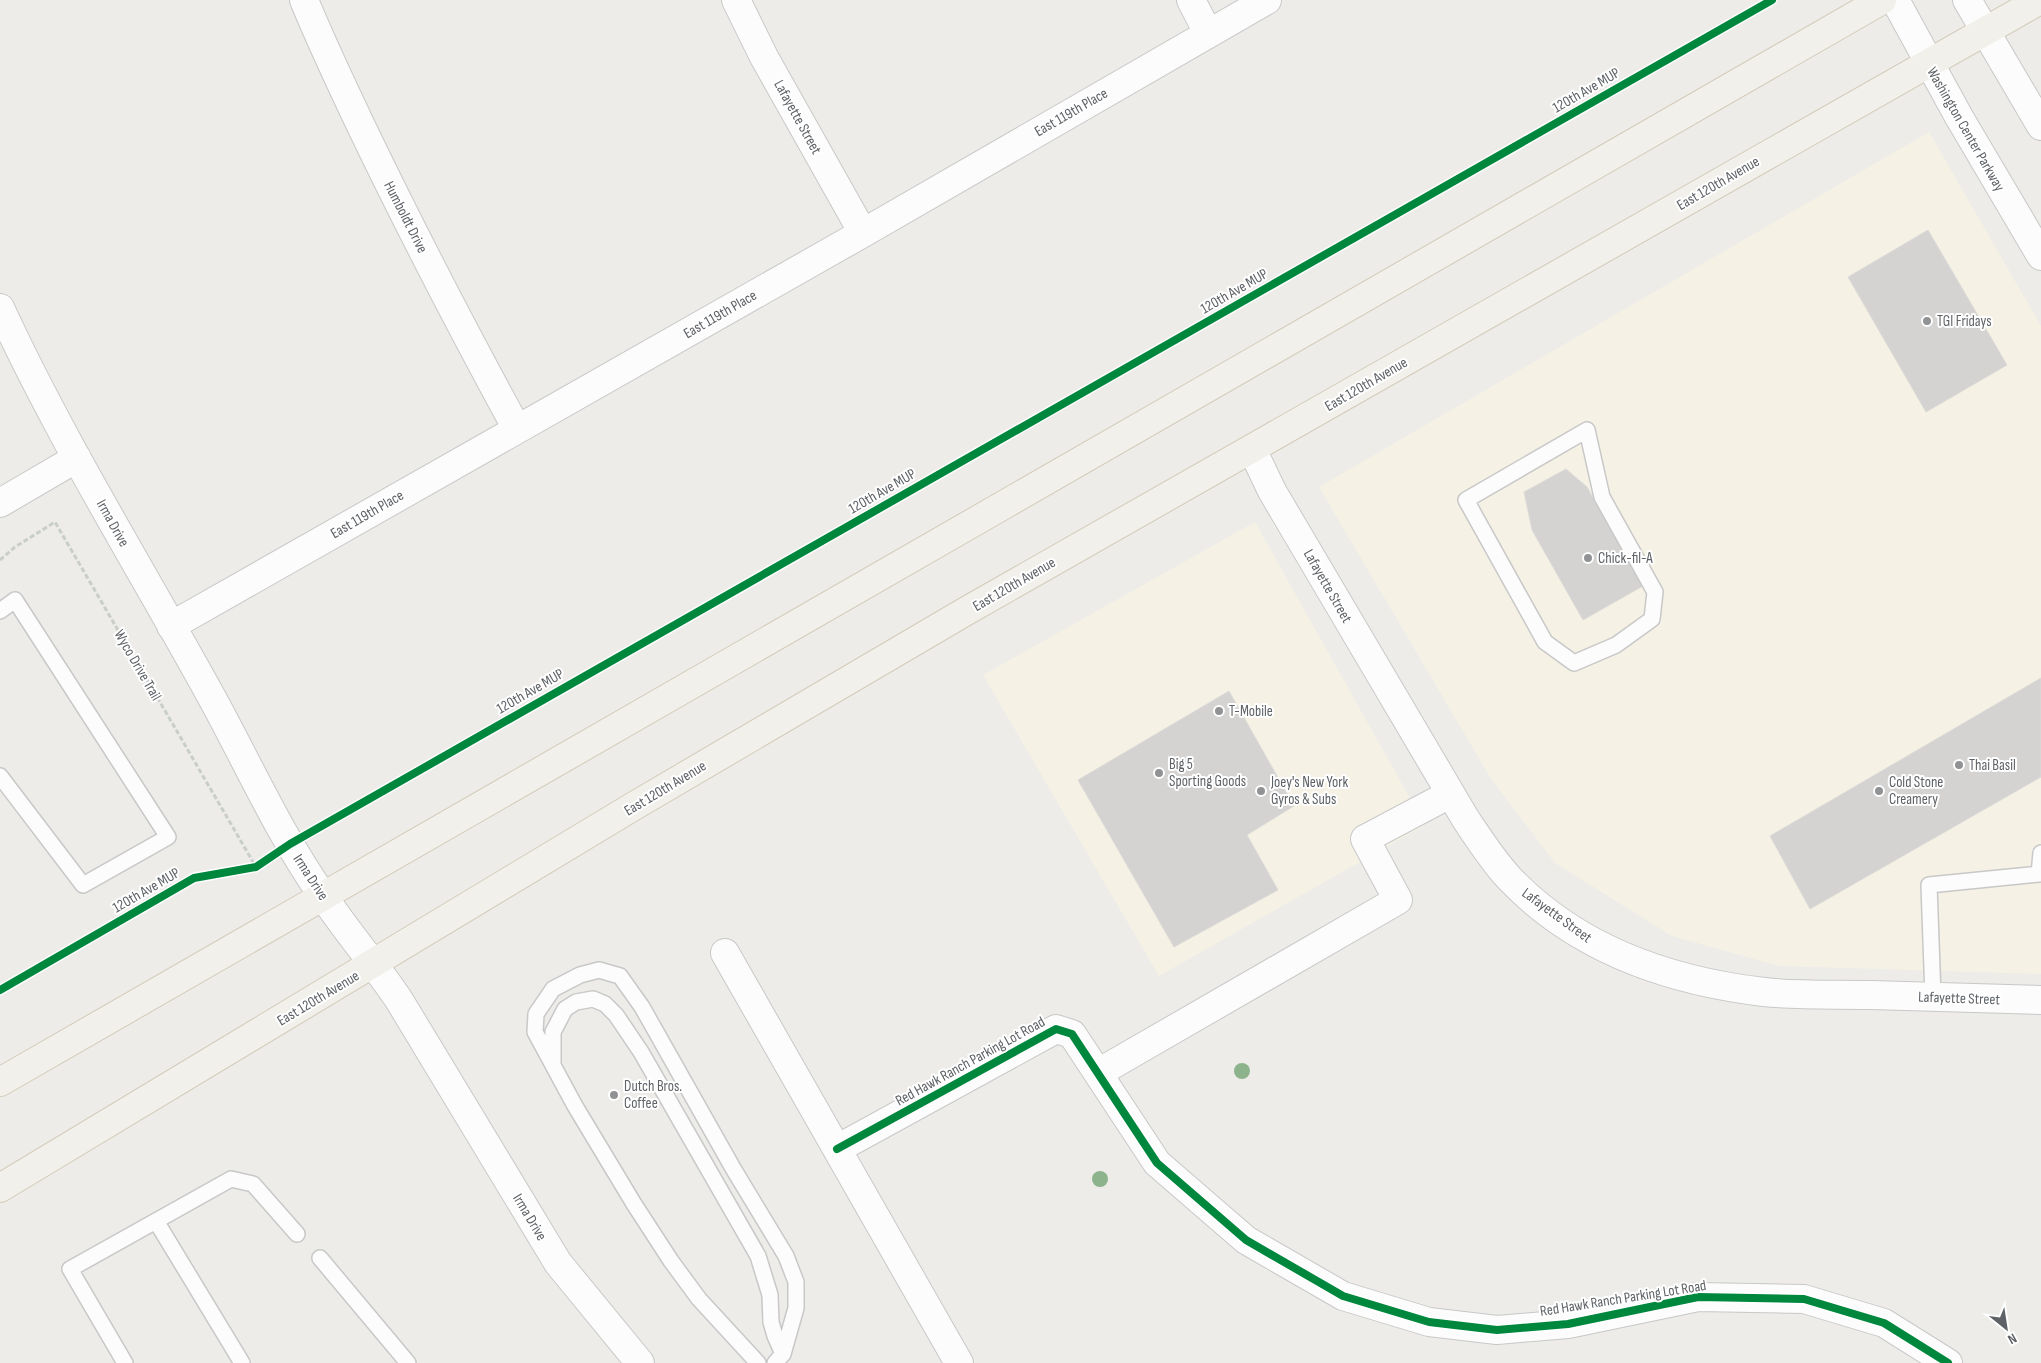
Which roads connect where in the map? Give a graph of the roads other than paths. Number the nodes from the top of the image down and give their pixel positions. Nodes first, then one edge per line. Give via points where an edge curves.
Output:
1 (304, 0) edge
2 (736, 0) edge
3 (1191, 0) edge
4 (1267, 0) edge
5 (1882, 0) edge
6 (1895, 0) edge
7 (1967, 0) edge
8 (2040, 0) edge
9 (1987, 31) junction
10 (1208, 33) junction
11 (1928, 63) junction
12 (2041, 126) edge
13 (863, 233) junction
14 (2041, 256) edge
15 (0, 308) edge
16 (517, 428) junction
17 (1588, 430) joint
18 (1252, 449) junction
19 (76, 458) junction
20 (0, 503) edge
21 (0, 611) edge
22 (171, 626) junction
23 (0, 776) edge
24 (1450, 794) junction
25 (2041, 853) edge
26 (322, 896) junction
27 (725, 954) dead end
28 (375, 964) junction
29 (1933, 997) junction
30 (2041, 1000) edge
31 (553, 1069) junction
32 (1098, 1073) junction
33 (0, 1082) edge
34 (837, 1149) junction
35 (0, 1188) edge
36 (156, 1221) junction
37 (297, 1234) dead end
38 (320, 1258) dead end
39 (779, 1359) edge
40 (124, 1363) edge
41 (242, 1363) edge
42 (408, 1363) edge
43 (640, 1363) edge
44 (758, 1363) edge
45 (959, 1363) edge
46 (1948, 1363) edge

1 - 16 street, Humboldt Drive via 390,187
2 - 13 street, Lafayette Street via 764,57
3 - 10 street
4 - 10 street, East 119th Place
5 - 26 main road
6 - 11 street, Washington Center Parkway
7 - 9 street
8 - 9 main road, East 120th Avenue
9 - 11 main road, East 120th Avenue
9 - 12 street
10 - 13 street, East 119th Place
11 - 14 street, Washington Center Parkway
11 - 18 main road, East 120th Avenue
13 - 16 street, East 119th Place
15 - 19 street, Irma Drive via 28,369
16 - 22 street, East 119th Place
17 - 17 lane via 1466,500 1545,642 1574,663 1616,645 1652,619 1655,592 1602,497
18 - 24 street, Lafayette Street via 1278,501
18 - 28 main road, East 120th Avenue via 634,806
19 - 20 street
19 - 22 street, Irma Drive
21 - 23 lane via 15,600 168,837 83,885
22 - 26 street, Irma Drive via 290,844
24 - 29 street, Lafayette Street via 1488,852 1535,903 1584,937 1648,967 1684,978 1766,992
24 - 32 street via 1365,839 1398,900
25 - 29 lane via 2039,874 1929,884
26 - 28 street, Irma Drive
26 - 33 main road
27 - 34 street
28 - 35 main road, East 120th Avenue
28 - 43 street, Irma Drive via 558,1264
29 - 30 street, Lafayette Street
31 - 39 lane via 553,1032 565,1009 576,1002 593,999 616,1014 758,1256 770,1295
31 - 39 lane via 535,1032 536,1014 553,989 580,975 599,970 620,976 642,1007 786,1256 796,1282 796,1308
31 - 44 lane via 634,1204 699,1299
32 - 34 street, Red Hawk Ranch Parking Lot Road via 1072,1034 1056,1029
32 - 46 street, Red Hawk Ranch Parking Lot Road via 1157,1163 1246,1240 1343,1296 1430,1322 1497,1330 1568,1324 1698,1296 1804,1299 1884,1323
34 - 45 street
36 - 37 lane via 231,1179 253,1184
36 - 40 lane via 70,1269
36 - 41 lane
38 - 42 lane

